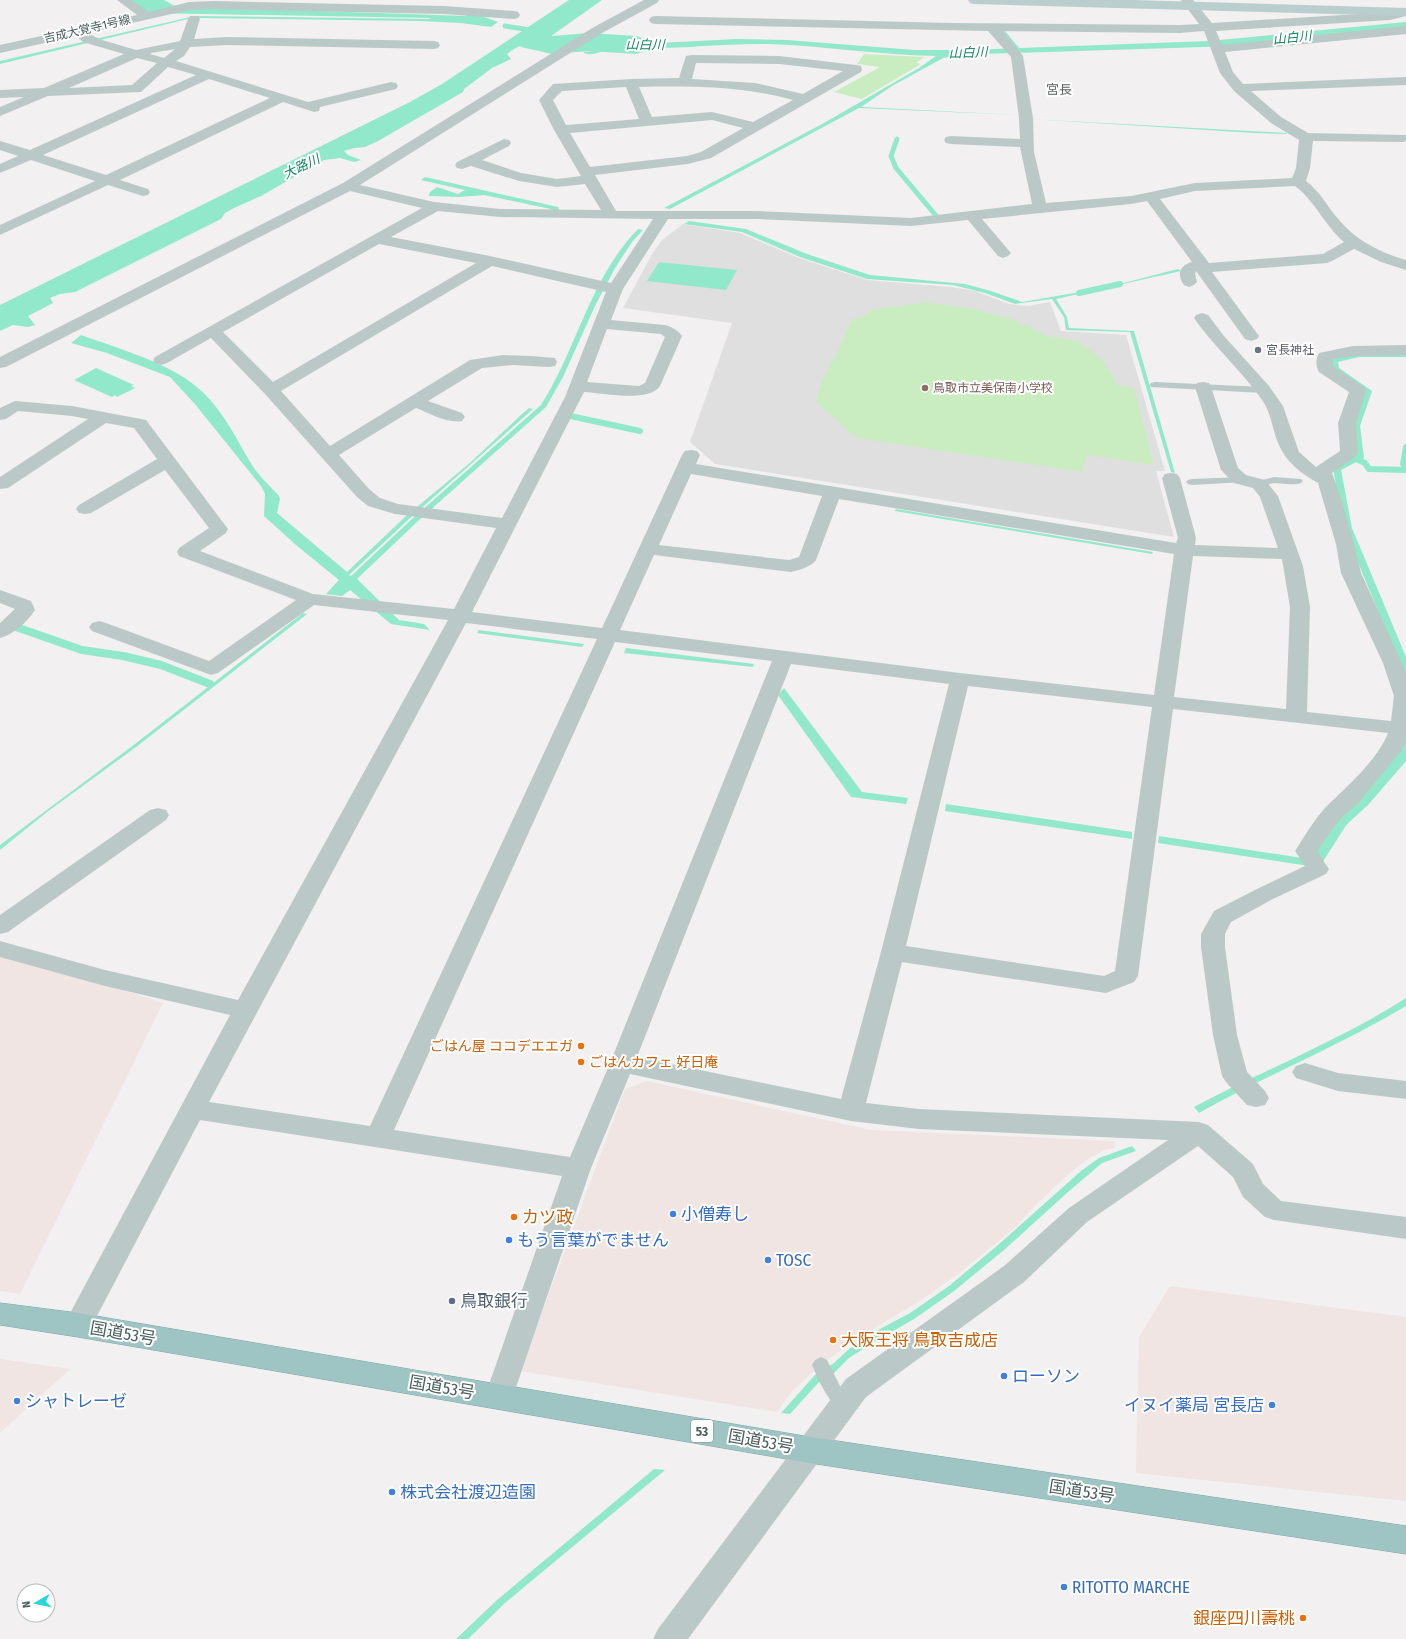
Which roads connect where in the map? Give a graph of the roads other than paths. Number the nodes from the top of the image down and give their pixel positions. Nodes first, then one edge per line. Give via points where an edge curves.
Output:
1 (123, 0) edge
2 (653, 0) edge
3 (974, 0) edge
4 (1188, 2) edge
5 (1405, 12) edge
6 (514, 15) dead end
7 (147, 16) junction
8 (194, 19) dead end
9 (655, 20) dead end
10 (990, 27) junction
11 (1209, 28) junction
12 (1406, 30) edge
13 (78, 31) junction
14 (186, 43) junction
15 (434, 45) dead end
16 (0, 49) edge
17 (1218, 50) junction
18 (136, 54) junction
19 (166, 62) junction
20 (208, 74) junction
21 (1406, 81) edge
22 (685, 82) junction
23 (630, 83) junction
24 (391, 86) dead end
25 (1239, 88) junction
26 (44, 93) junction
27 (0, 94) edge
28 (281, 98) junction
29 (805, 99) junction
30 (0, 112) edge
31 (647, 122) junction
32 (755, 127) junction
33 (561, 130) junction
34 (1304, 137) junction
35 (1403, 138) dead end
36 (951, 140) dead end
37 (504, 143) dead end
38 (1027, 143) junction
39 (0, 145) edge
40 (30, 156) junction
41 (0, 169) edge
42 (588, 176) junction
43 (108, 181) junction
44 (1298, 182) junction
45 (348, 186) junction
46 (143, 192) dead end
47 (1150, 197) junction
48 (436, 206) junction
49 (1040, 208) junction
50 (611, 215) junction
51 (663, 216) junction
52 (972, 216) junction
53 (0, 231) edge
54 (377, 239) junction
55 (1355, 242) junction
56 (1003, 254) dead end
57 (490, 261) junction
58 (1406, 264) edge
59 (1204, 266) junction
60 (1189, 282) dead end
61 (615, 288) junction
62 (1202, 318) dead end
63 (601, 324) junction
64 (213, 331) junction
65 (1251, 336) dead end
66 (1406, 350) edge
67 (160, 360) dead end
68 (549, 362) dead end
69 (0, 363) edge
70 (1156, 385) dead end
71 (577, 386) junction
72 (1203, 387) junction
73 (271, 390) junction
74 (1263, 390) junction
75 (415, 402) junction
76 (0, 414) edge
77 (103, 417) junction
78 (456, 417) dead end
79 (329, 454) junction
80 (167, 461) junction
81 (1171, 478) dead end
82 (1241, 480) junction
83 (1325, 480) junction
84 (1297, 481) dead end
85 (1192, 482) dead end
86 (0, 484) edge
87 (1259, 484) junction
88 (832, 492) junction
89 (85, 509) dead end
90 (506, 524) junction
91 (648, 549) junction
92 (1184, 550) junction
93 (1290, 554) junction
94 (0, 596) edge
95 (310, 599) junction
96 (460, 616) junction
97 (99, 627) dead end
98 (0, 632) edge
99 (609, 634) junction
100 (783, 658) junction
101 (960, 679) junction
102 (1162, 702) junction
103 (1296, 717) junction
104 (1403, 729) edge
105 (158, 815) dead end
106 (0, 926) edge
107 (0, 949) edge
108 (893, 952) junction
109 (245, 1010) junction
110 (622, 1063) junction
111 (1305, 1072) dead end
112 (1406, 1090) edge
113 (1256, 1098) dead end
114 (193, 1109) junction
115 (851, 1110) junction
116 (1199, 1132) junction
117 (378, 1137) junction
118 (578, 1168) junction
119 (1406, 1228) edge
120 (0, 1314) edge
121 (78, 1325) junction
122 (821, 1365) dead end
123 (499, 1396) junction
124 (845, 1403) junction
125 (810, 1450) junction
126 (1259, 1517) junction
127 (1406, 1524) edge
128 (1406, 1540) edge
129 (669, 1639) edge

1 - 7 street, 吉成大覚寺1号線
2 - 45 street via 598,30
3 - 4 main road
4 - 5 main road
4 - 11 street
5 - 11 street via 1383,16
6 - 7 street via 482,11 213,5 189,6
7 - 13 street, 吉成大覚寺1号線
8 - 14 street
9 - 10 street
10 - 11 street
10 - 38 street via 1017,56
11 - 17 street
12 - 17 street
13 - 16 street, 吉成大覚寺1号線
13 - 18 street via 87,39
14 - 15 street via 227,41
14 - 18 street
14 - 19 street via 179,53
17 - 25 street via 1227,73
18 - 19 street
18 - 26 street
19 - 20 street
19 - 26 street via 136,90
20 - 28 street
20 - 40 street
21 - 25 street
22 - 23 street
22 - 29 street via 756,87
22 - 29 street via 691,59 779,60 856,69
23 - 31 street
23 - 33 street via 558,87 546,100
24 - 28 street via 311,107
25 - 34 street via 1276,120
26 - 27 street
26 - 30 street
28 - 43 street
29 - 32 street
31 - 32 street via 712,116
31 - 33 street
32 - 42 street via 706,155
33 - 42 street
34 - 35 street
34 - 44 street via 1306,142 1303,168
36 - 38 street
37 - 42 street via 464,164 557,183
38 - 49 street
39 - 40 street
40 - 41 street
40 - 43 street
42 - 50 street
43 - 46 street
43 - 53 street
44 - 47 street via 1195,187
44 - 55 street via 1313,195 1340,231
45 - 48 street
45 - 69 street
47 - 49 street
47 - 59 street
48 - 50 street via 500,213
48 - 54 street
49 - 52 street
50 - 51 street
51 - 52 street via 758,215 898,222
51 - 61 street
52 - 56 street
54 - 57 street
54 - 64 street
55 - 58 street via 1381,256
55 - 59 street via 1327,258
57 - 61 street
57 - 73 street
59 - 60 street via 1188,270 1186,275
59 - 65 street via 1201,268
61 - 63 street
62 - 74 street via 1212,334
63 - 71 street
63 - 71 street via 665,330 674,336 652,386 642,391
64 - 67 street
64 - 73 street
66 - 83 street via 1353,351 1325,356 1325,368 1358,391 1347,423 1350,454 1322,471
68 - 75 street via 505,359 476,364
70 - 72 lane
71 - 90 street
72 - 74 lane
72 - 82 street via 1230,470
73 - 79 street
74 - 83 street via 1276,410 1285,442 1292,456 1309,471
75 - 78 street
75 - 79 street
76 - 77 street via 15,406 72,411
77 - 80 street via 140,424
77 - 86 street
79 - 90 street via 364,493 374,502 384,506
80 - 89 street
80 - 95 street via 220,529 186,552
81 - 92 street via 1187,538
82 - 85 lane
82 - 87 street
83 - 104 street via 1345,544 1351,573 1401,683 1404,696
84 - 87 lane via 1274,480
87 - 93 street via 1269,496
88 - 91 street via 807,560 791,566
88 - 91 street via 688,461
88 - 92 street
90 - 96 street
91 - 99 street
92 - 93 street
92 - 102 street
93 - 103 street via 1300,607
94 - 98 street via 24,605 25,610
95 - 96 street
95 - 97 street via 211,669
96 - 99 street
96 - 109 street
99 - 100 street
99 - 117 street
100 - 101 street
100 - 110 street
101 - 102 street
101 - 108 street
102 - 103 street
102 - 108 street via 1126,976 1106,985
103 - 104 street
104 - 113 street via 1380,764 1332,814 1306,851 1318,869 1222,917 1213,934 1225,1035 1235,1076
105 - 106 street
107 - 109 street via 105,978
108 - 115 street
109 - 114 street
110 - 115 street
110 - 118 street
111 - 112 street via 1338,1082
114 - 117 street
114 - 121 street
115 - 116 street via 919,1119
116 - 119 street via 1244,1171 1252,1190 1274,1210
116 - 124 street via 1078,1215 1014,1274 856,1388
117 - 118 street
118 - 123 street
120 - 121 highway, 国道53号 / 53
121 - 123 highway, 国道53号 / 53
122 - 124 lane via 834,1391
123 - 125 highway, 国道53号 / 53
124 - 125 street
125 - 126 highway, 国道53号 / 53
125 - 129 street
126 - 127 highway
126 - 128 highway, 国道53号 / 53

